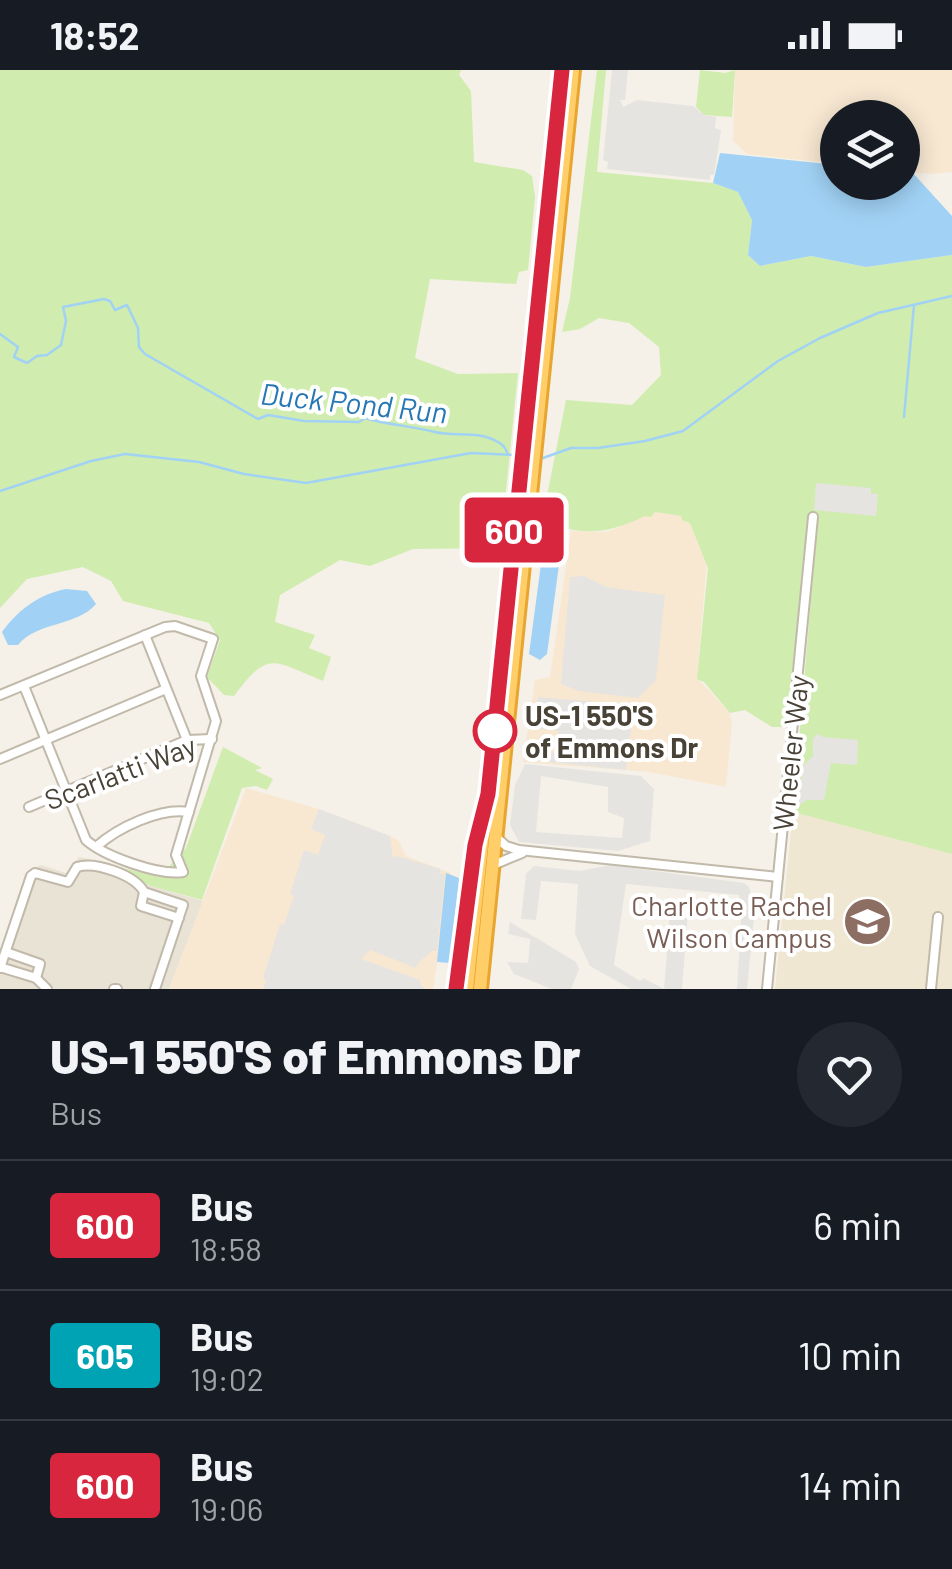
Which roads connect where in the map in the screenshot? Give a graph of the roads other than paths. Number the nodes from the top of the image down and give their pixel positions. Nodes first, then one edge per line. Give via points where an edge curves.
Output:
1 (562, 70) edge
2 (577, 70) edge
3 (814, 516) dead end
4 (145, 636) junction
5 (24, 686) junction
6 (166, 690) junction
7 (0, 695) edge
8 (212, 739) junction
9 (45, 740) junction
10 (188, 740) junction
11 (0, 759) edge
12 (67, 792) junction
13 (488, 794) junction
14 (29, 808) dead end
15 (188, 812) junction
16 (496, 836) junction
17 (96, 847) junction
18 (531, 851) junction
19 (492, 866) junction
20 (778, 877) junction
21 (144, 892) junction
22 (938, 917) dead end
23 (179, 918) junction
24 (6, 952) junction
25 (0, 968) edge
26 (36, 978) junction
27 (47, 989) edge
28 (154, 989) edge
29 (456, 989) edge
30 (468, 989) edge
31 (480, 989) edge
32 (767, 989) edge
33 (931, 989) edge

1 - 13 highway
2 - 16 highway
3 - 20 street, Wheeler Way
4 - 5 street
4 - 6 street
4 - 8 street via 175,626 213,639 201,676 215,711
5 - 7 street
5 - 9 street
6 - 9 street
6 - 10 street
8 - 10 street, Scarlatti Way
8 - 15 street
9 - 11 street
9 - 12 street
10 - 12 street, Scarlatti Way
12 - 14 street, Scarlatti Way
12 - 17 street via 86,840
13 - 29 highway
13 - 30 highway
15 - 17 street via 162,813
15 - 17 street via 176,855 182,872 160,872
16 - 18 street via 506,846
16 - 19 highway
18 - 19 street
18 - 20 street
19 - 31 highway
20 - 32 street, Wheeler Way
21 - 23 street via 141,906
21 - 23 street via 184,904
21 - 24 street via 136,881 88,864 77,867 68,882 33,874
22 - 33 street
23 - 28 street
24 - 25 street
24 - 26 street via 40,964
25 - 26 street
26 - 27 street

